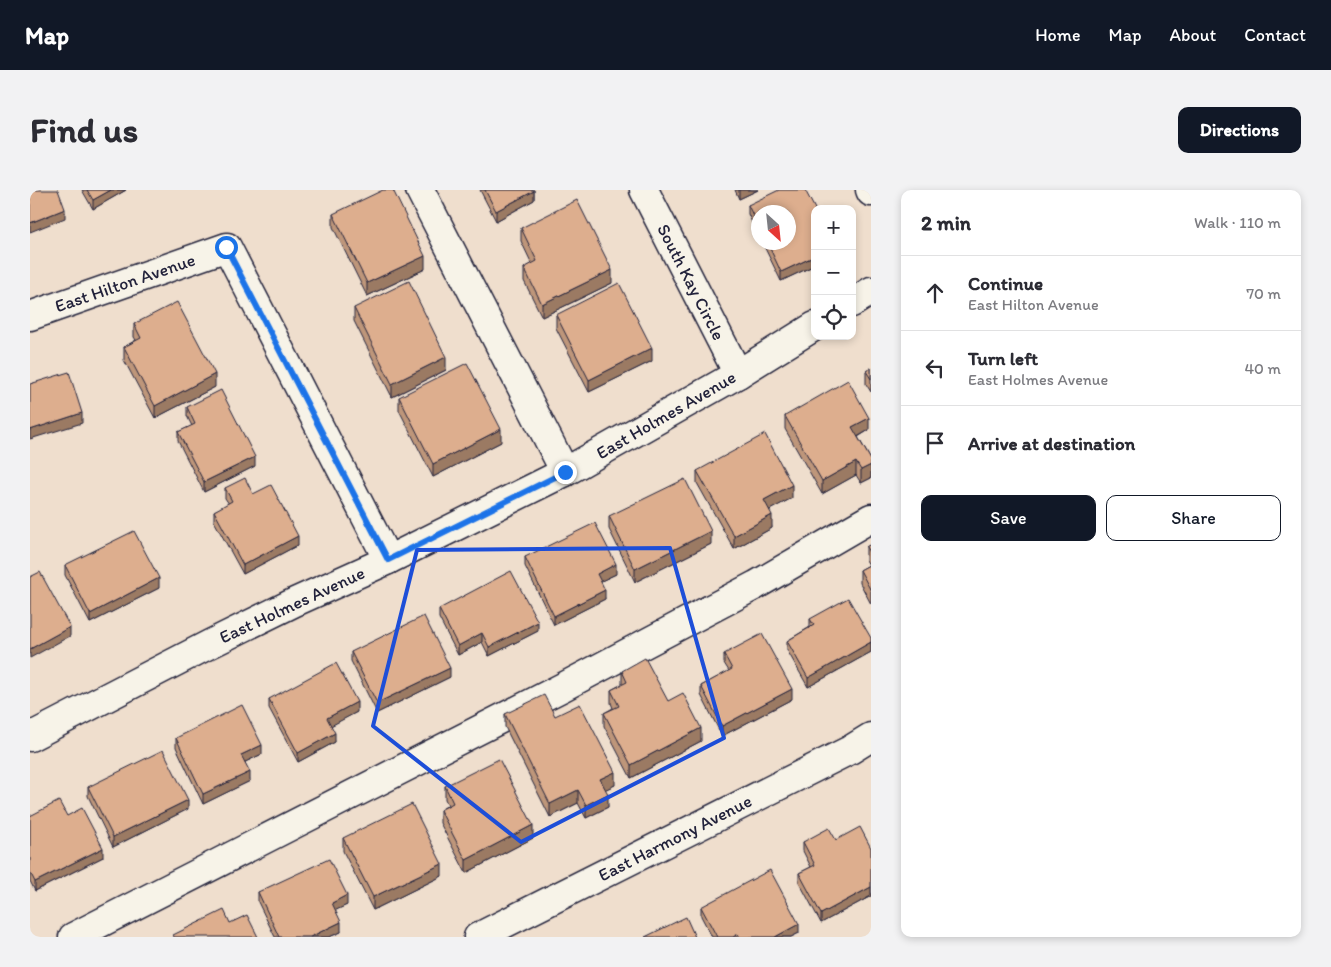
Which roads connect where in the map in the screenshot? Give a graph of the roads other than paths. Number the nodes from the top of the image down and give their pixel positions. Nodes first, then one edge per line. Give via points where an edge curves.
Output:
1 (420, 190) edge
2 (644, 190) edge
3 (871, 291) edge
4 (856, 300) edge
5 (30, 316) edge
6 (811, 328) edge
7 (738, 374) junction
8 (565, 472) junction
9 (871, 518) edge
10 (388, 560) junction
11 (30, 737) edge
12 (871, 737) edge
13 (73, 937) edge
14 (478, 937) edge

1 - 8 street
2 - 7 street, South Kay Circle
3 - 4 street
5 - 10 street, East Hilton Avenue via 226,247
6 - 7 street, East Holmes Avenue
7 - 8 street, East Holmes Avenue
8 - 10 street, East Holmes Avenue
9 - 13 street via 571,683
10 - 11 street, East Holmes Avenue via 261,618
12 - 14 street, East Harmony Avenue

